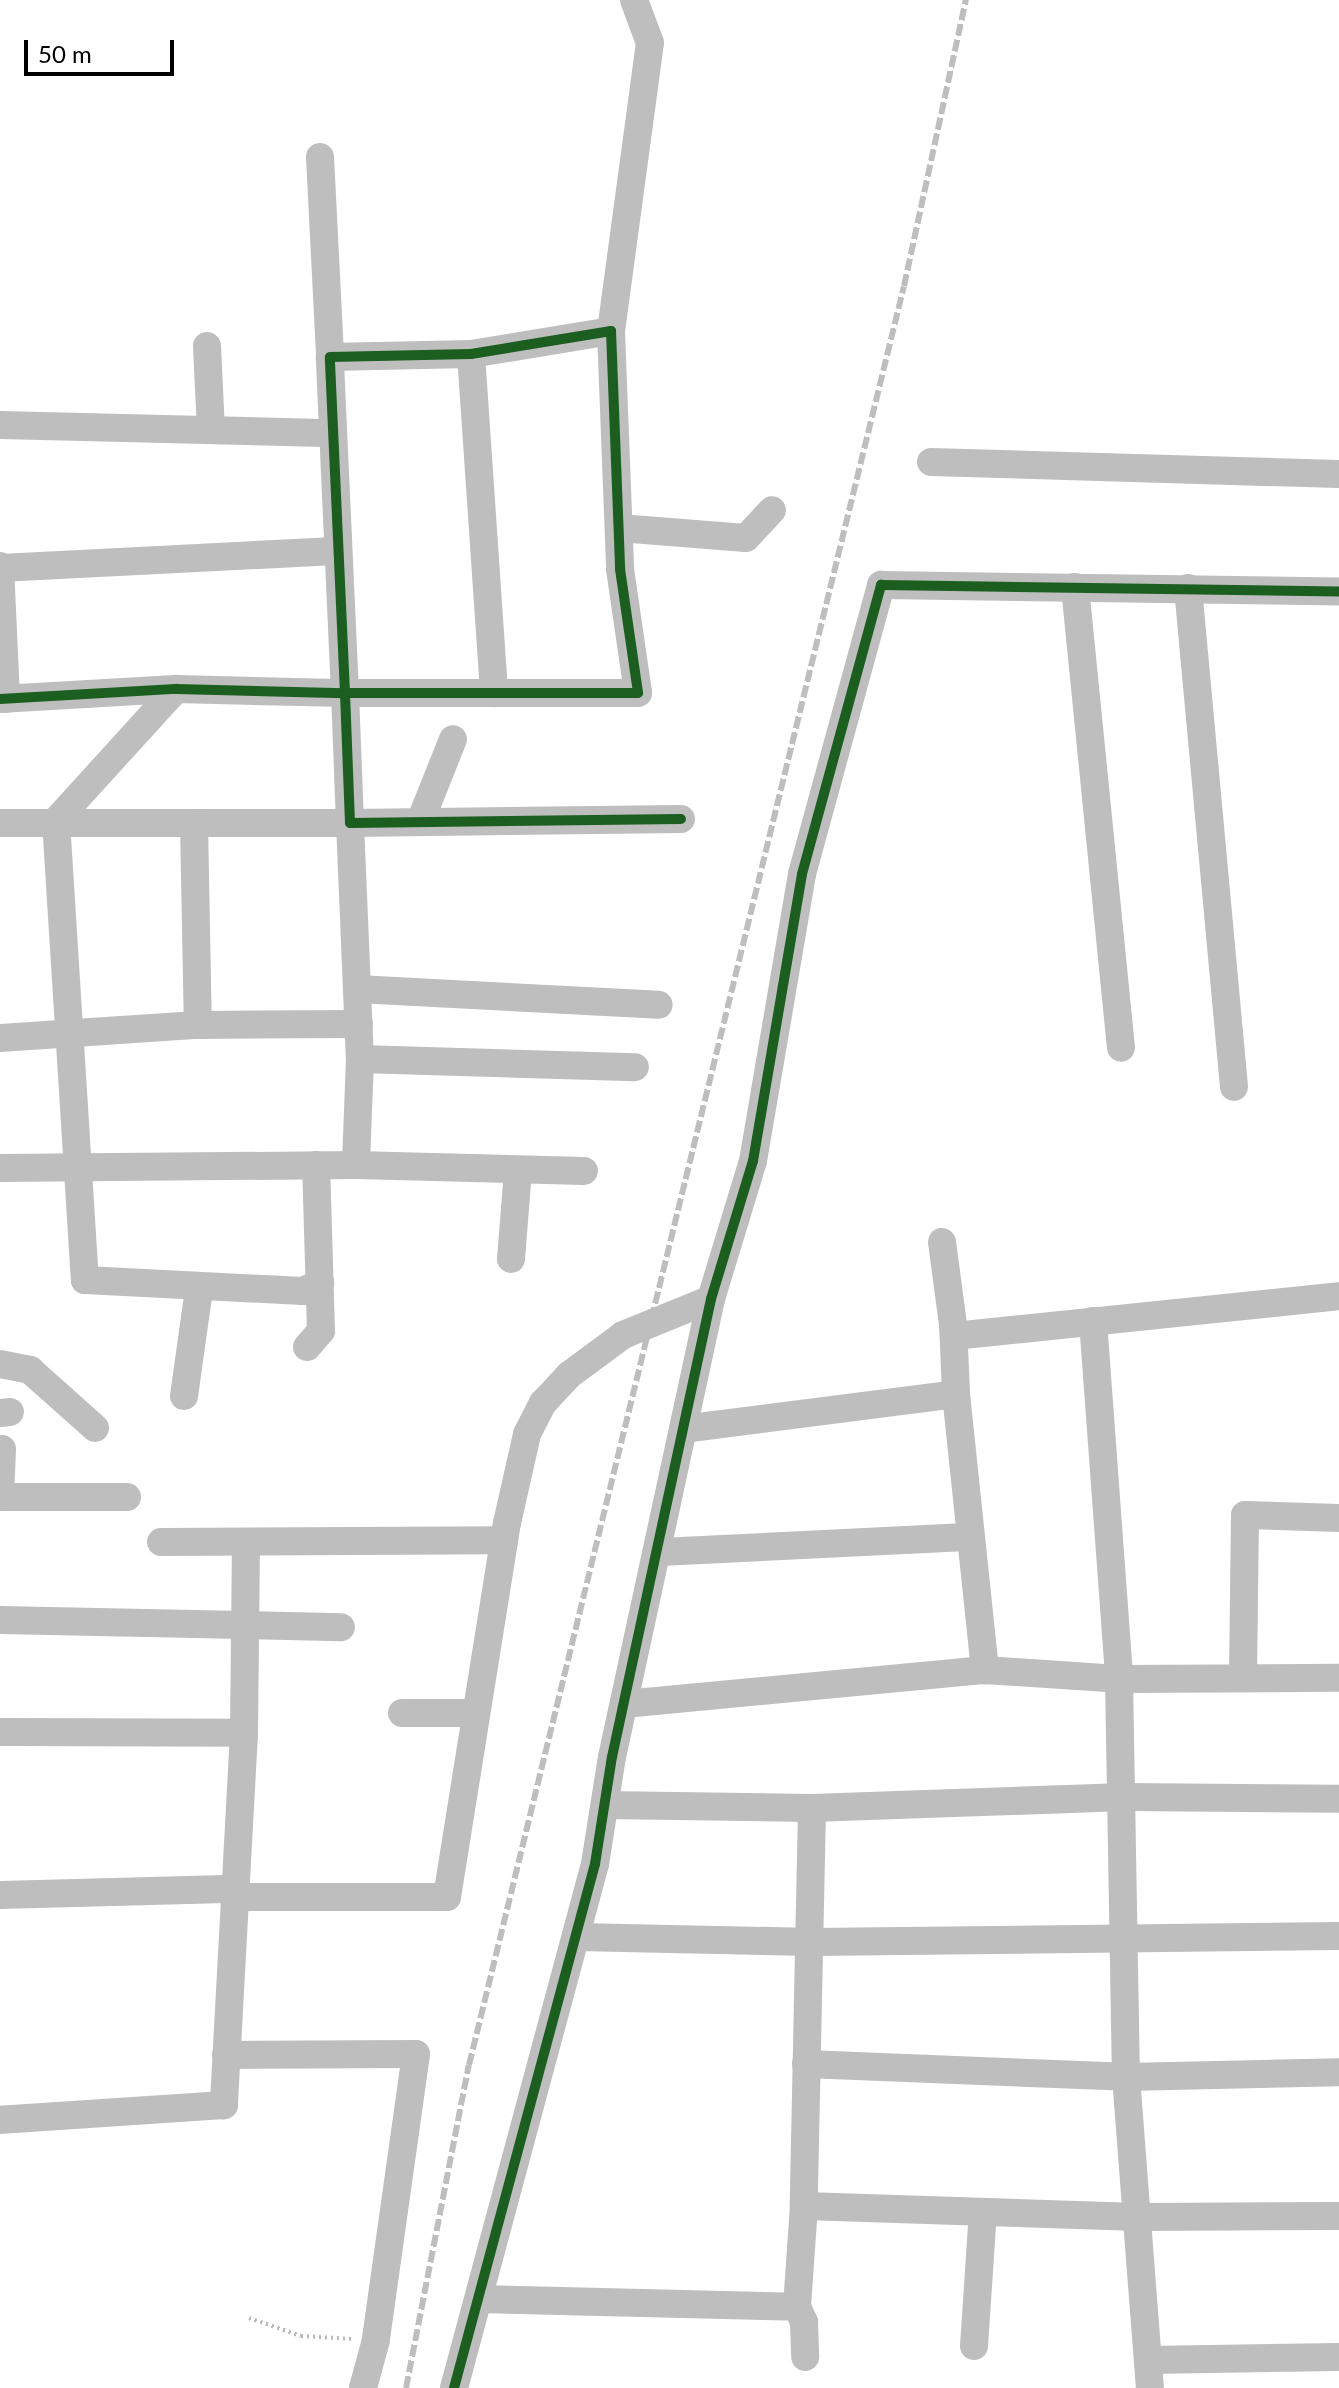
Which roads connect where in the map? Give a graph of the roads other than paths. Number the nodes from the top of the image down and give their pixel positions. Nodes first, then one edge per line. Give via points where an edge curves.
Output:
1 (634, 0) edge
2 (320, 157) dead end
3 (611, 331) junction
4 (207, 346) dead end
5 (471, 354) junction
6 (330, 357) junction
7 (0, 425) edge
8 (211, 430) junction
9 (333, 433) junction
10 (931, 462) dead end
11 (1339, 474) edge
12 (772, 510) dead end
13 (619, 528) junction
14 (336, 551) junction
15 (0, 567) edge
16 (1075, 587) junction
17 (1188, 588) junction
18 (1339, 591) edge
19 (176, 689) junction
20 (113, 693) junction
21 (345, 693) junction
22 (494, 693) junction
23 (3, 699) edge
24 (133, 737) junction
25 (453, 739) dead end
26 (681, 819) dead end
27 (56, 821) junction
28 (420, 822) junction
29 (0, 823) edge
30 (350, 823) junction
31 (194, 824) junction
32 (357, 989) junction
33 (659, 1005) dead end
34 (359, 1024) junction
35 (198, 1025) junction
36 (70, 1030) junction
37 (0, 1038) edge
38 (1121, 1048) dead end
39 (360, 1059) junction
40 (635, 1067) dead end
41 (1234, 1087) dead end
42 (79, 1165) junction
43 (316, 1165) junction
44 (356, 1165) junction
45 (0, 1168) edge
46 (518, 1170) junction
47 (584, 1171) dead end
48 (942, 1242) dead end
49 (511, 1259) dead end
50 (320, 1283) junction
51 (199, 1289) junction
52 (1339, 1296) edge
53 (711, 1299) junction
54 (1093, 1321) junction
55 (954, 1336) junction
56 (307, 1347) dead end
57 (0, 1364) edge
58 (956, 1394) junction
59 (184, 1396) dead end
60 (95, 1428) dead end
61 (683, 1429) junction
62 (2, 1449) dead end
63 (0, 1497) edge
64 (127, 1497) dead end
65 (1339, 1518) edge
66 (967, 1537) junction
67 (504, 1540) junction
68 (161, 1542) dead end
69 (246, 1544) junction
70 (660, 1552) junction
71 (0, 1620) edge
72 (246, 1626) junction
73 (341, 1627) dead end
74 (985, 1670) junction
75 (1243, 1678) junction
76 (1339, 1678) edge
77 (1119, 1679) junction
78 (624, 1704) junction
79 (402, 1713) dead end
80 (476, 1713) junction
81 (0, 1732) edge
82 (244, 1733) junction
83 (1125, 1797) junction
84 (1339, 1799) edge
85 (605, 1805) junction
86 (812, 1808) junction
87 (236, 1893) junction
88 (0, 1895) edge
89 (1339, 1936) edge
90 (577, 1937) junction
91 (1125, 1937) junction
92 (812, 1942) junction
93 (226, 2055) junction
94 (806, 2064) junction
95 (1339, 2072) edge
96 (1126, 2077) junction
97 (0, 2120) edge
98 (804, 2206) junction
99 (983, 2212) junction
100 (1339, 2216) edge
101 (1138, 2217) junction
102 (480, 2299) junction
103 (797, 2307) junction
104 (974, 2346) dead end
105 (805, 2357) dead end
106 (1339, 2357) edge
107 (1149, 2374) edge
108 (363, 2388) edge
109 (454, 2388) edge

1 - 3 street via 650,43
2 - 6 street
3 - 5 street
3 - 13 street
4 - 8 street
5 - 6 street
5 - 22 street
6 - 9 street
7 - 8 street
8 - 9 street
9 - 14 street
10 - 11 street
12 - 13 street via 746,538
13 - 22 street via 638,693
14 - 15 street
14 - 21 street
15 - 23 street
16 - 17 street
16 - 38 street
16 - 53 street via 881,585 802,874 753,1161
17 - 18 street
17 - 41 street
19 - 20 street
19 - 21 street
19 - 24 street
20 - 23 street
20 - 24 street
21 - 22 street
21 - 30 street
24 - 27 street
25 - 28 street
26 - 28 street
27 - 29 street
27 - 31 street
27 - 36 street
28 - 30 street
30 - 31 street
30 - 32 street
31 - 35 street
32 - 33 street
32 - 34 street
34 - 35 street
34 - 39 street
35 - 36 street
36 - 37 street
36 - 42 street
39 - 40 street
39 - 44 street
42 - 43 street
42 - 45 street
42 - 51 street via 85,1280
43 - 44 street
43 - 50 street
44 - 46 street
46 - 47 street
46 - 49 street
48 - 55 street
50 - 51 street via 303,1291
50 - 56 street via 321,1331
51 - 59 street
52 - 54 street
53 - 61 street
53 - 67 street via 623,1335 569,1375 543,1403 527,1434
54 - 55 street
54 - 77 street
55 - 58 street
57 - 60 street via 30,1370
58 - 61 street
58 - 66 street
61 - 70 street
62 - 63 street
63 - 64 street
65 - 75 street via 1245,1515
66 - 70 street
66 - 74 street
67 - 69 street via 352,1537
67 - 80 street
68 - 69 street
69 - 72 street
70 - 78 street
71 - 72 street
72 - 73 street
72 - 82 street
74 - 77 street
74 - 78 street
75 - 76 street
75 - 77 street
77 - 83 street
78 - 85 street
79 - 80 street
80 - 87 street via 447,1897
81 - 82 street
82 - 87 street
83 - 84 street
83 - 86 street
83 - 91 street
85 - 86 street
85 - 90 street
86 - 92 street
87 - 88 street
87 - 93 street
89 - 91 street
90 - 92 street
90 - 102 street
91 - 92 street
91 - 96 street
92 - 94 street
93 - 97 street via 224,2105
93 - 108 street via 416,2054 376,2340
94 - 96 street
94 - 98 street
95 - 96 street
96 - 101 street
98 - 99 street
98 - 103 street
99 - 101 street
99 - 104 street
100 - 101 street
101 - 107 street
102 - 103 street
102 - 109 street
103 - 105 street via 804,2322
106 - 107 street

